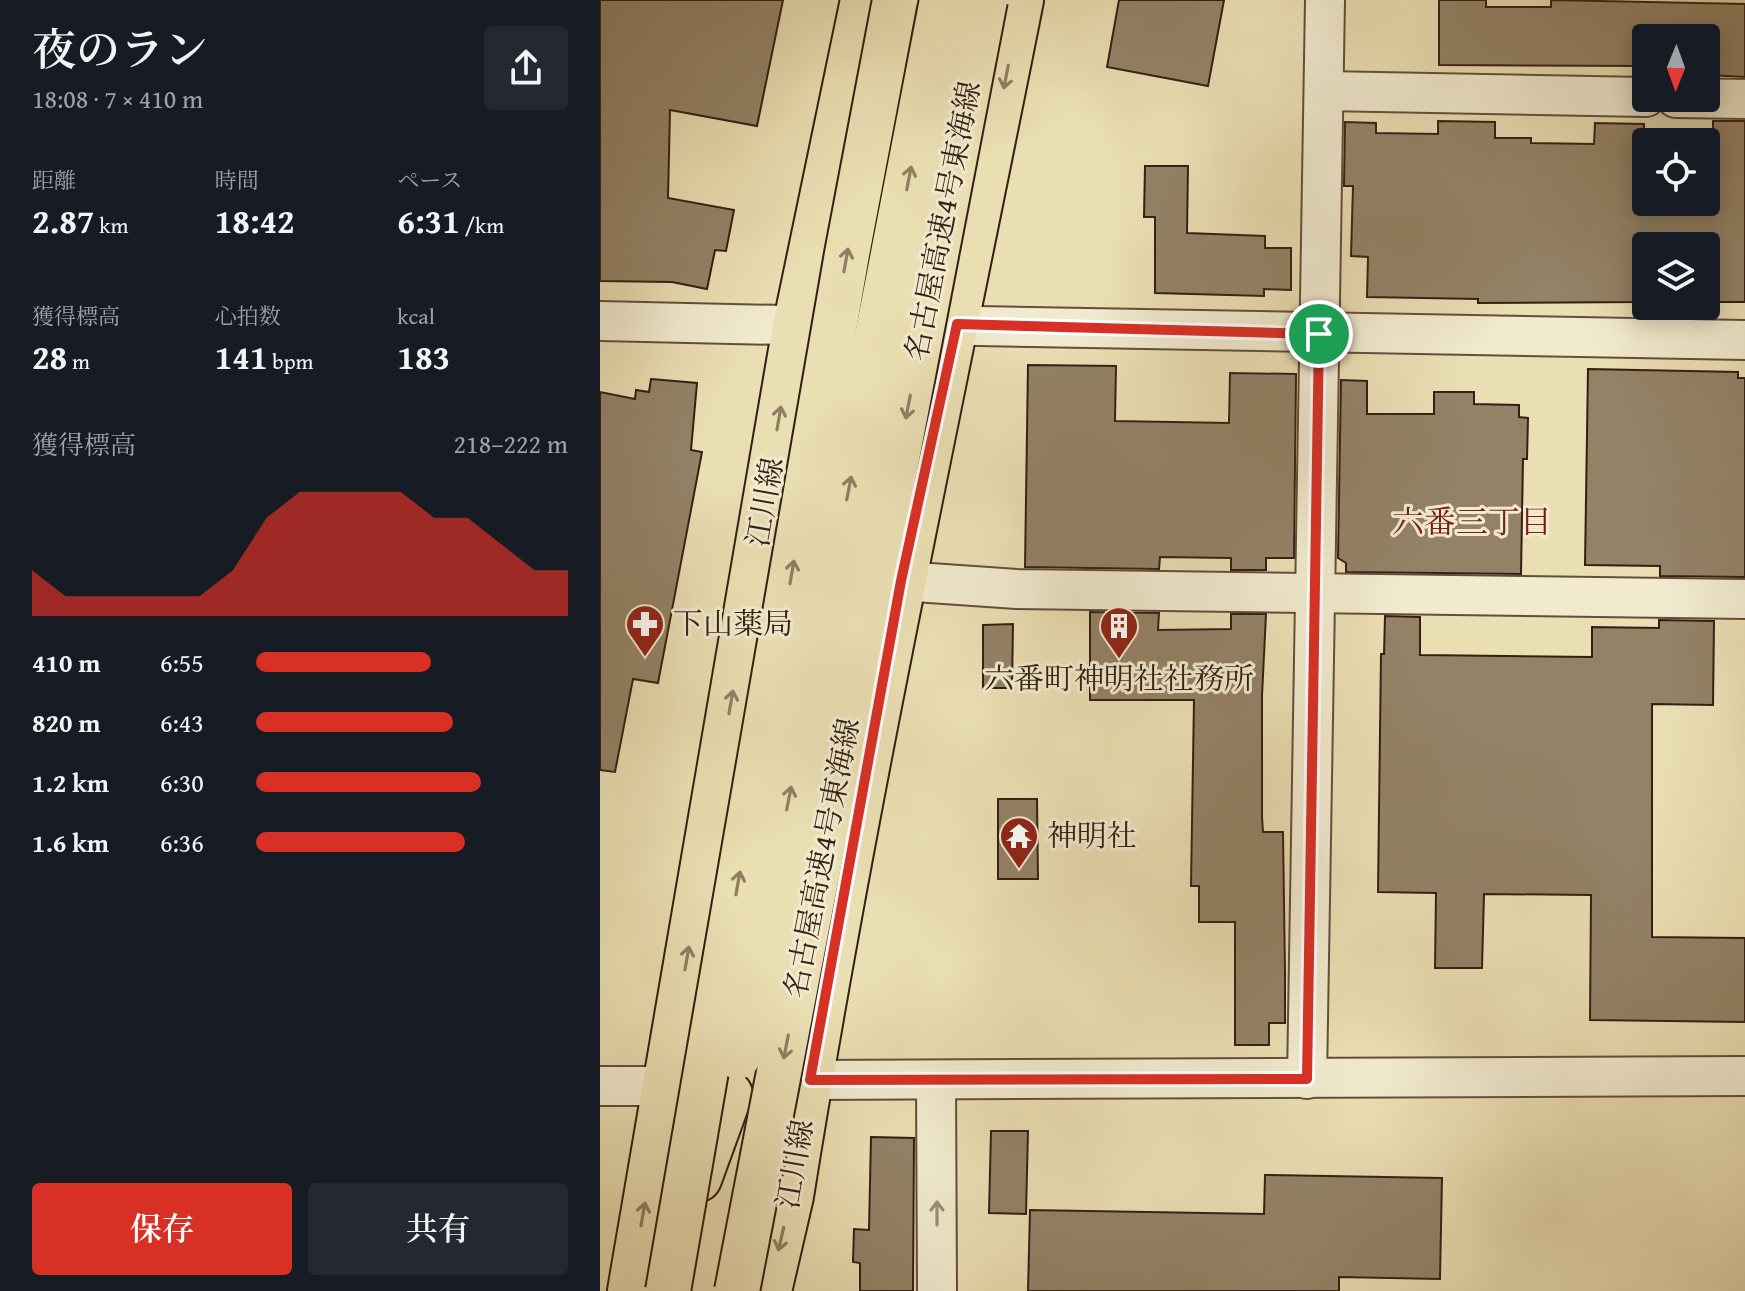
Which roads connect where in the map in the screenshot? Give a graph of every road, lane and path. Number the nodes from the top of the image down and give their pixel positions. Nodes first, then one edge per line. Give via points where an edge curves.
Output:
1 (863, 0) edge
2 (895, 0) edge
3 (942, 0) edge
4 (985, 0) edge
5 (1021, 0) edge
6 (1325, 0) edge
7 (1324, 91) junction
8 (1632, 97) edge
9 (1720, 99) edge
10 (1745, 99) edge
11 (600, 321) edge
12 (957, 324) junction
13 (795, 327) junction
14 (1319, 334) junction
15 (1745, 340) edge
16 (901, 581) junction
17 (1315, 593) junction
18 (1745, 599) edge
19 (1745, 1076) edge
20 (1307, 1079) junction
21 (810, 1080) junction
22 (936, 1081) junction
23 (600, 1086) edge
24 (665, 1086) junction
25 (630, 1291) edge
26 (660, 1291) edge
27 (668, 1291) edge
28 (737, 1291) edge
29 (769, 1291) edge
30 (937, 1291) edge

1 - 13 main road, 江川線
27 -> 2 main road, bridge
26 -> 3 main road, bridge via 730,1094
4 -> 28 main road, 名古屋高速4号東海線, bridge
5 -> 12 main road, 江川線
6 - 7 street
7 - 8 street
7 - 14 street
9 - 10 street
11 - 13 street
12 - 13 street
12 - 14 street
12 - 16 main road, 江川線
24 -> 13 main road, 江川線
14 - 15 street
14 - 17 street
16 - 17 street via 1017,589
16 - 21 main road, 江川線
17 - 18 street
17 - 20 street
19 - 20 street
20 - 22 street
21 - 22 street
21 -> 29 main road, 江川線
30 -> 22 street
23 - 24 street
25 -> 24 main road, 江川線

